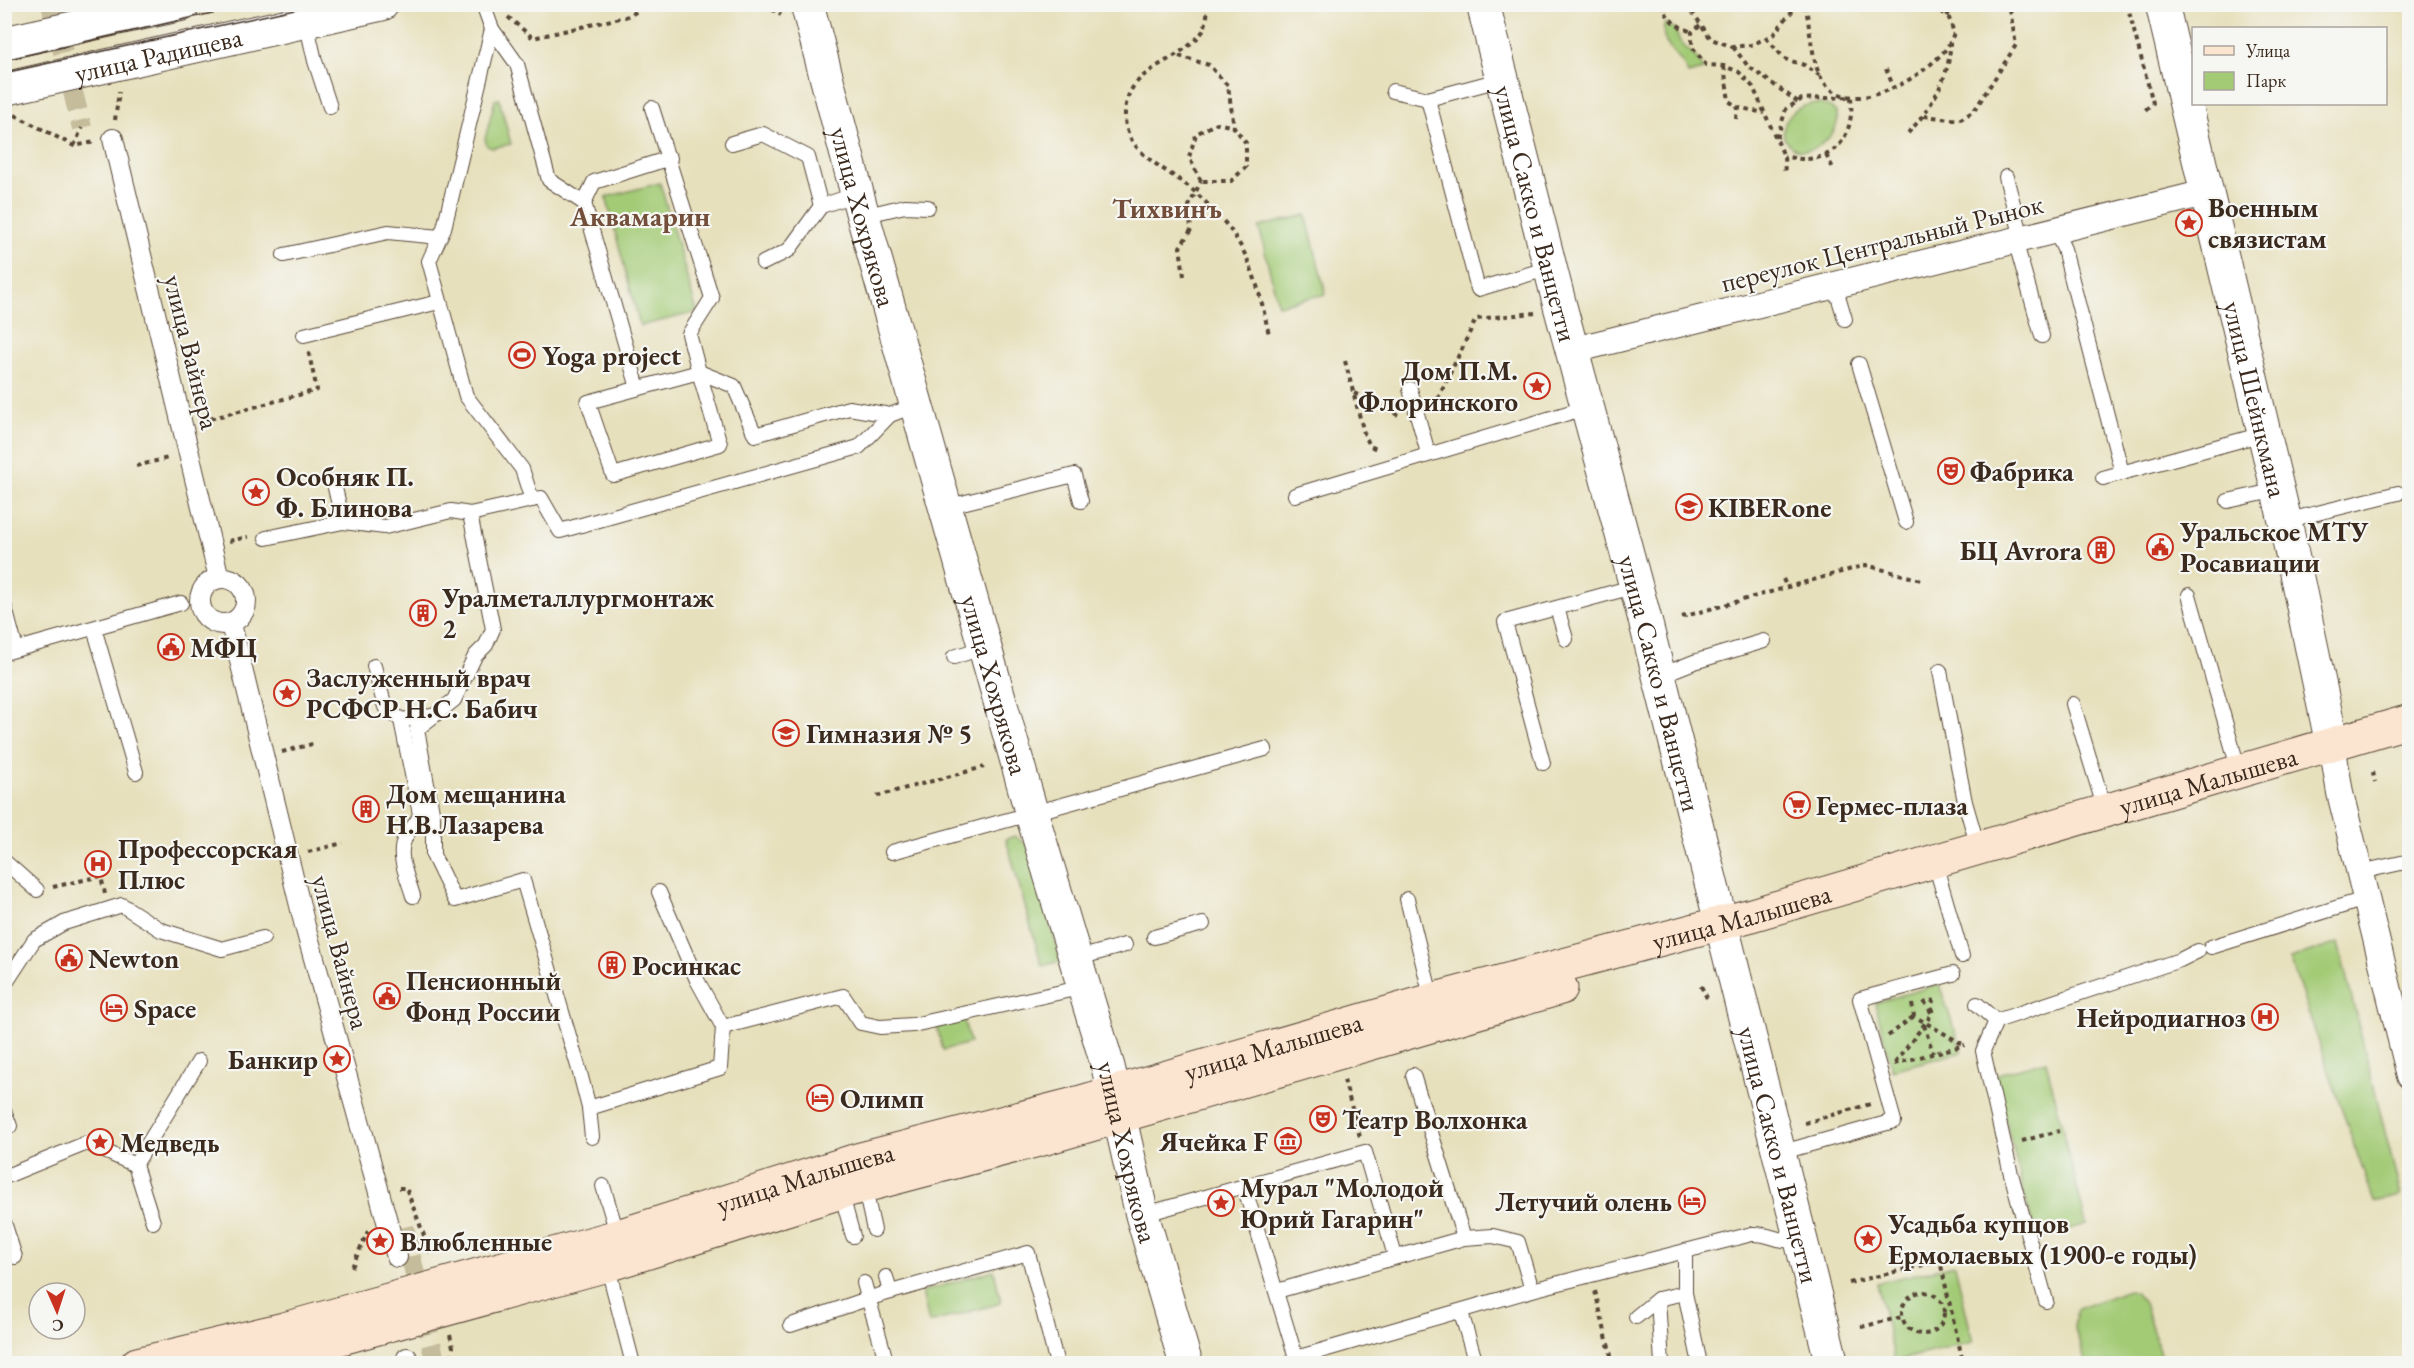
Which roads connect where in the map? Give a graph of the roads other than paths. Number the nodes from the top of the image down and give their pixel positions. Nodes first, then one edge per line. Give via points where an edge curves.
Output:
1 (183, 4) edge
2 (483, 4) edge
3 (1483, 4) edge
4 (2162, 4) edge
5 (375, 5) edge
6 (794, 10) edge
7 (305, 13) edge
8 (492, 29) junction
9 (4, 43) edge
10 (1503, 79) junction
11 (1393, 91) dead end
12 (1428, 99) junction
13 (10, 102) edge
14 (330, 106) dead end
15 (652, 108) dead end
16 (113, 139) road end
17 (732, 143) dead end
18 (670, 158) junction
19 (2006, 177) dead end
20 (2205, 194) junction
21 (584, 203) junction
22 (860, 205) junction
23 (821, 206) junction
24 (928, 207) dead end
25 (2055, 230) junction
26 (439, 237) junction
27 (2019, 239) junction
28 (284, 255) dead end
29 (763, 263) dead end
30 (1550, 268) junction
31 (1835, 286) junction
32 (439, 302) junction
33 (1845, 319) dead end
34 (304, 335) road end
35 (2042, 336) dead end
36 (1574, 350) junction
37 (1859, 364) dead end
38 (699, 372) junction
39 (638, 388) junction
40 (1410, 389) dead end
41 (1588, 407) junction
42 (903, 410) junction
43 (2263, 434) junction
44 (1428, 453) junction
45 (2122, 473) junction
46 (2103, 478) dead end
47 (335, 488) dead end
48 (2398, 493) dead end
49 (1295, 495) dead end
50 (532, 500) junction
51 (1081, 501) dead end
52 (2228, 501) dead end
53 (2281, 505) junction
54 (945, 507) junction
55 (470, 514) junction
56 (343, 522) junction
57 (1906, 522) dead end
58 (266, 538) dead end
59 (219, 578) junction
60 (1635, 586) junction
61 (2189, 595) dead end
62 (181, 603) dead end
63 (4, 604) edge
64 (1557, 608) junction
65 (231, 624) junction
66 (94, 628) junction
67 (1566, 639) dead end
68 (1764, 641) dead end
69 (10, 651) edge
70 (374, 666) dead end
71 (1940, 671) dead end
72 (1659, 676) junction
73 (2073, 704) dead end
74 (434, 716) junction
75 (401, 720) junction
76 (2409, 721) edge
77 (2409, 742) edge
78 (1265, 749) dead end
79 (2334, 754) junction
80 (1544, 764) dead end
81 (2239, 771) junction
82 (136, 772) dead end
83 (2105, 810) junction
84 (1031, 812) junction
85 (1978, 847) junction
86 (892, 852) dead end
87 (4, 861) edge
88 (2409, 861) edge
89 (1937, 869) junction
90 (2360, 872) junction
91 (37, 890) road end
92 (659, 892) dead end
93 (413, 896) dead end
94 (2368, 898) junction
95 (1407, 899) dead end
96 (1203, 924) dead end
97 (1724, 931) junction
98 (1154, 937) dead end
99 (263, 938) dead end
100 (1125, 945) dead end
101 (1962, 956) dead end
102 (1080, 973) junction
103 (1953, 974) dead end
104 (4, 986) edge
105 (1432, 1000) junction
106 (1977, 1004) dead end
107 (1996, 1020) junction
108 (723, 1027) junction
109 (198, 1061) dead end
110 (1413, 1075) dead end
111 (2409, 1076) edge
112 (1116, 1104) junction
113 (589, 1108) junction
114 (4, 1111) edge
115 (10, 1126) edge
116 (592, 1137) dead end
117 (1778, 1154) junction
118 (135, 1165) junction
119 (4, 1177) edge
120 (849, 1177) junction
121 (603, 1186) dead end
122 (1244, 1186) junction
123 (1142, 1215) junction
124 (4, 1222) edge
125 (153, 1222) dead end
126 (874, 1230) dead end
127 (853, 1236) dead end
128 (1464, 1238) junction
129 (1800, 1238) junction
130 (608, 1247) junction
131 (1685, 1251) junction
132 (1395, 1256) junction
133 (15, 1257) dead end
134 (397, 1257) dead end
135 (886, 1277) dead end
136 (864, 1283) dead end
137 (1532, 1290) junction
138 (1277, 1291) junction
139 (890, 1292) junction
140 (1685, 1293) junction
141 (870, 1298) junction
142 (1658, 1299) junction
143 (2046, 1301) dead end
144 (1461, 1312) junction
145 (1636, 1317) dead end
146 (791, 1325) dead end
147 (1293, 1361) edge
148 (137, 1364) edge
149 (247, 1364) edge
150 (633, 1364) edge
151 (887, 1364) edge
152 (1057, 1364) edge
153 (1186, 1364) edge
154 (1476, 1364) edge
155 (1662, 1364) edge
156 (1700, 1364) edge
157 (1832, 1364) edge

1 - 9 street, улица Радищева
2 - 8 lane
3 - 10 street, улица Сакко и Ванцетти
4 - 20 street, улица Шейнкмана
5 - 7 street, улица Радищева
6 - 22 street, улица Хохрякова
7 - 13 street, улица Радищева
7 - 14 lane via 315,62
8 - 21 lane via 517,64 549,180
8 - 26 lane
10 - 12 lane
10 - 30 street, улица Сакко и Ванцетти
11 - 12 lane
12 - 30 lane via 1478,289
15 - 18 lane
16 - 59 street, улица Вайнера
17 - 23 lane via 763,134 808,157
18 - 21 lane via 594,182
18 - 38 lane via 712,298 689,334
19 - 27 lane
20 - 25 street, переулок Центральный Рынок
20 - 43 street, улица Шейнкмана
21 - 39 lane
22 - 23 lane
22 - 24 lane
22 - 42 street, улица Хохрякова
23 - 29 lane via 789,250
25 - 27 street, переулок Центральный Рынок
25 - 45 lane via 2064,249
26 - 28 lane via 388,232
26 - 32 lane via 429,261
27 - 31 street, переулок Центральный Рынок
27 - 35 lane
30 - 36 street, улица Сакко и Ванцетти
31 - 33 lane
31 - 36 street, переулок Центральный Рынок
32 - 34 lane
32 - 50 lane via 466,396 522,469
36 - 41 street, улица Сакко и Ванцетти
37 - 57 lane
38 - 39 lane
38 - 39 lane via 720,444 613,475 588,402
38 - 42 lane via 734,386 755,435 849,408
40 - 44 lane
41 - 44 lane
41 - 60 street, улица Сакко и Ванцетти
42 - 50 lane via 859,447 560,531 541,498
42 - 54 street, улица Хохрякова
43 - 45 lane
43 - 53 street, улица Шейнкмана
44 - 49 lane
45 - 46 lane
47 - 56 lane
48 - 53 lane
50 - 55 lane
51 - 54 lane via 1074,475
52 - 53 lane
53 - 79 street, улица Шейнкмана
54 - 84 street, улица Хохрякова via 969,652
55 - 56 lane via 451,511 385,526
55 - 74 lane via 492,629 454,700
56 - 58 lane
59 - 65 street via 233,579 243,589 247,602 242,615
59 - 65 street via 208,582 199,603 210,621
60 - 64 lane
60 - 72 street, улица Сакко и Ванцетти
61 - 81 lane
62 - 66 lane
63 - 69 lane
64 - 67 lane
64 - 80 lane via 1505,622
65 - 134 street, улица Вайнера via 288,857
66 - 69 lane
66 - 82 lane
68 - 72 lane
70 - 75 lane via 385,707
71 - 85 lane via 1965,802
72 - 97 street, улица Сакко и Ванцетти
73 - 83 lane
74 - 75 lane
74 - 113 lane via 417,729 433,817 433,855 454,900 523,880
75 - 93 lane via 420,814 418,825 405,836 400,852
76 - 79 main road, улица Малышева
77 - 79 main road, улица Малышева
78 - 84 lane
79 - 81 main road, улица Малышева
79 - 89 main road, улица Малышева
79 - 90 street, улица Шейнкмана
81 - 83 main road, улица Малышева
83 - 85 main road, улица Малышева
84 - 86 lane
84 - 102 street, улица Хохрякова
85 - 89 main road, улица Малышева
87 - 91 lane
88 - 90 lane
89 - 97 main road, улица Малышева
89 - 101 lane
90 - 94 street, улица Шейнкмана
92 - 108 lane via 697,980
94 - 107 lane
94 - 111 street, улица Шейнкмана
95 - 105 lane
96 - 98 lane
97 - 105 main road, улица Малышева
97 - 112 main road, улица Малышева
97 - 117 street, улица Сакко и Ванцетти
99 - 104 lane via 222,949 161,930 122,905 64,923 34,940
100 - 102 lane
102 - 108 lane via 913,1025 880,1027 861,1023 843,996
102 - 112 street, улица Хохрякова
103 - 117 lane via 1860,999 1894,1121
105 - 112 main road, улица Малышева
106 - 107 lane
107 - 143 lane via 1983,1051
108 - 113 lane via 720,1068
109 - 118 lane
110 - 128 lane
112 - 120 main road, улица Малышева
112 - 123 street, улица Хохрякова
113 - 116 lane
114 - 115 lane
117 - 129 street, улица Сакко и Ванцетти
118 - 119 lane via 87,1143
118 - 125 lane
120 - 126 lane
120 - 127 lane
120 - 130 main road, улица Малышева
121 - 130 lane
122 - 123 lane
122 - 132 lane via 1365,1152
122 - 138 lane
123 - 153 street, улица Хохрякова
124 - 133 lane
128 - 132 lane
128 - 137 lane via 1493,1236 1518,1242
129 - 131 lane via 1784,1242 1765,1234 1752,1234
129 - 157 street, улица Сакко и Ванцетти
130 - 148 main road, улица Малышева
130 - 149 main road, улица Малышева
130 - 150 lane
131 - 137 lane
131 - 140 lane
132 - 138 lane
135 - 139 lane
136 - 141 lane
137 - 144 lane
138 - 147 lane
139 - 141 lane
139 - 152 lane via 1028,1253
140 - 142 lane
140 - 156 lane
141 - 146 lane
141 - 151 lane
142 - 145 lane
142 - 155 lane
144 - 147 lane
144 - 154 lane

